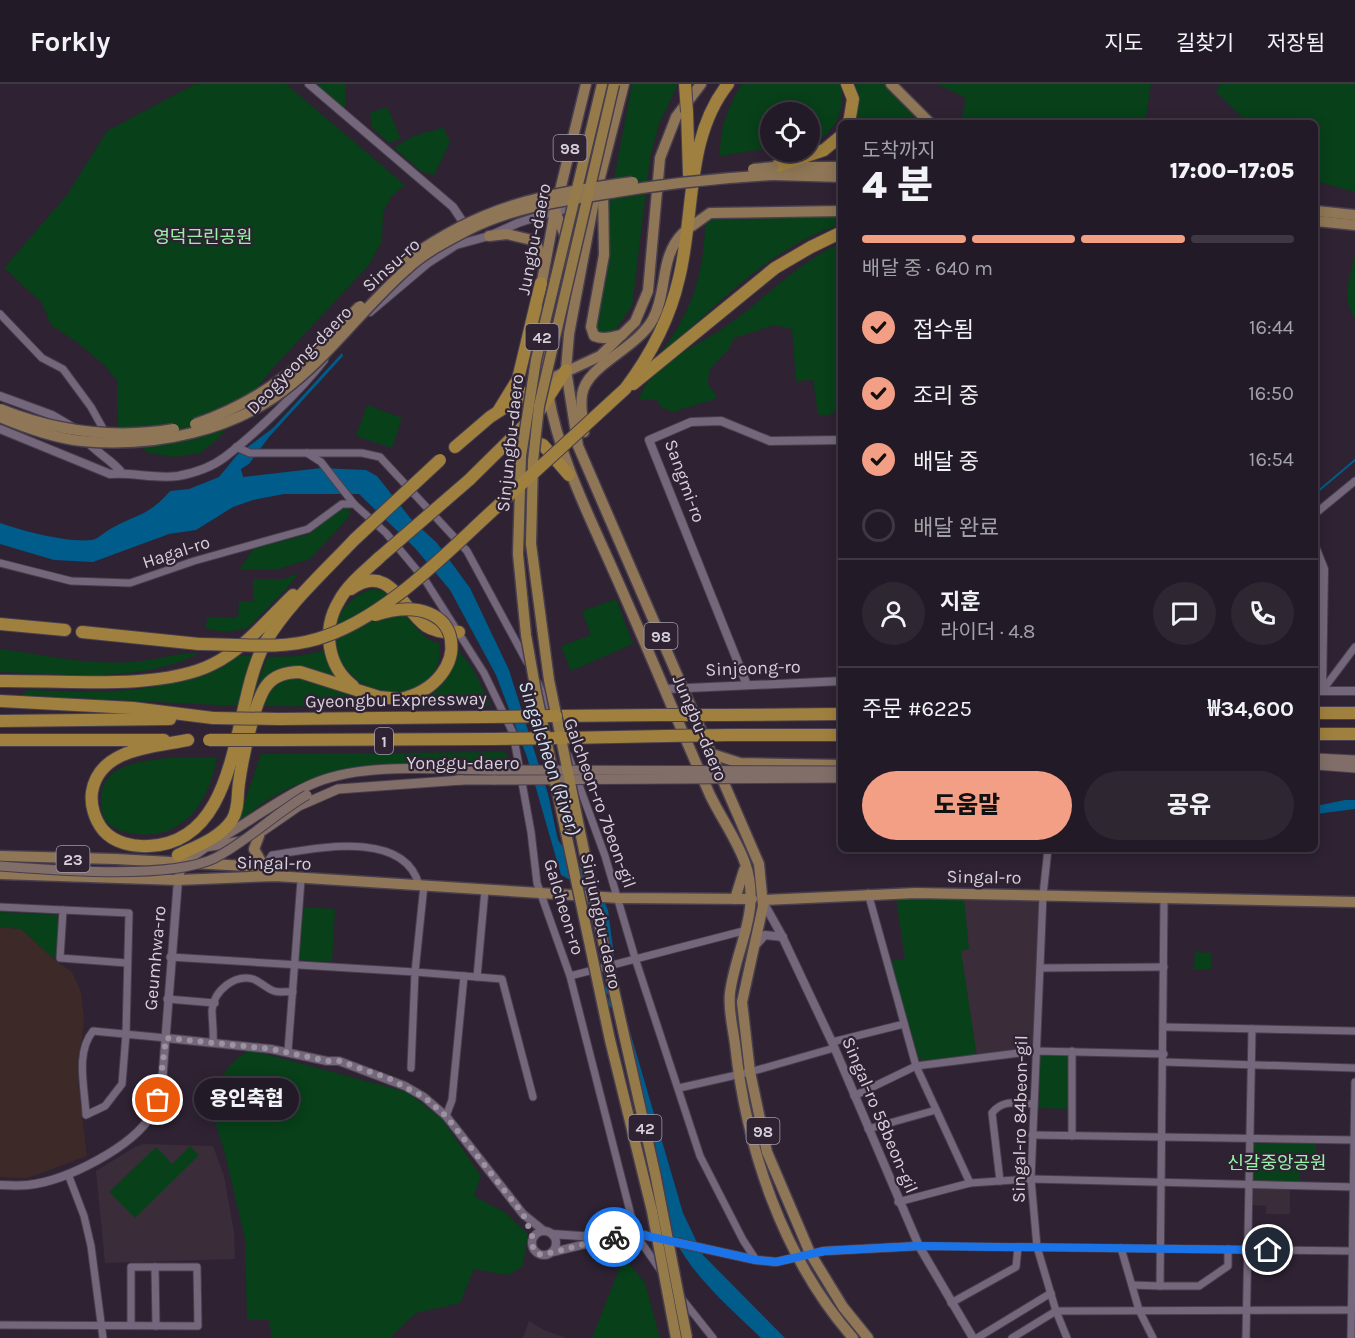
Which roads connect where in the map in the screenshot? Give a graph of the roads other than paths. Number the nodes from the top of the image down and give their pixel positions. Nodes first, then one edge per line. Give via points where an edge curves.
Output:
1 (309, 84) edge
2 (586, 84) edge
3 (602, 84) edge
4 (614, 84) edge
5 (624, 84) edge
6 (685, 84) edge
7 (701, 84) edge
8 (728, 84) edge
9 (847, 84) edge
10 (891, 84) edge
11 (850, 120) edge
12 (927, 120) edge
13 (838, 138) edge
14 (838, 167) edge
15 (602, 171) junction
16 (774, 171) junction
17 (838, 177) edge
18 (594, 204) junction
19 (692, 205) junction
20 (453, 207) junction
21 (838, 211) edge
22 (1318, 211) edge
23 (555, 212) junction
24 (1355, 215) edge
25 (1318, 221) edge
26 (1355, 225) edge
27 (838, 234) edge
28 (489, 236) junction
29 (476, 241) junction
30 (456, 245) junction
31 (541, 278) junction
32 (0, 314) edge
33 (571, 320) junction
34 (622, 335) junction
35 (566, 369) junction
36 (546, 381) junction
37 (625, 389) junction
38 (549, 394) junction
39 (0, 396) edge
40 (0, 409) edge
41 (499, 410) junction
42 (0, 417) edge
43 (0, 429) edge
44 (838, 440) edge
45 (113, 444) dead end
46 (236, 447) junction
47 (455, 447) dead end
48 (307, 453) junction
49 (440, 460) dead end
50 (586, 468) junction
51 (122, 472) junction
52 (569, 475) junction
53 (469, 480) junction
54 (1355, 481) edge
55 (354, 504) junction
56 (1318, 511) edge
57 (354, 540) junction
58 (1318, 554) edge
59 (0, 563) edge
60 (343, 595) junction
61 (362, 619) junction
62 (0, 625) edge
63 (65, 630) dead end
64 (82, 632) dead end
65 (459, 632) junction
66 (1355, 647) edge
67 (0, 681) edge
68 (838, 681) edge
69 (747, 685) junction
70 (685, 688) junction
71 (666, 689) junction
72 (1319, 691) edge
73 (1355, 691) edge
74 (368, 693) junction
75 (0, 701) edge
76 (1318, 713) edge
77 (1355, 713) edge
78 (838, 714) edge
79 (213, 718) junction
80 (0, 721) edge
81 (1318, 734) edge
82 (1355, 734) edge
83 (838, 735) edge
84 (0, 740) edge
85 (188, 740) junction
86 (712, 754) junction
87 (1318, 758) edge
88 (1355, 760) edge
89 (838, 765) edge
90 (1318, 765) edge
91 (1350, 768) edge
92 (838, 771) edge
93 (1355, 773) edge
94 (495, 775) junction
95 (838, 778) edge
96 (462, 780) junction
97 (259, 836) junction
98 (206, 847) junction
99 (1048, 852) edge
100 (0, 856) edge
101 (180, 859) junction
102 (745, 864) junction
103 (0, 866) edge
104 (264, 867) junction
105 (0, 874) edge
106 (274, 876) junction
107 (178, 880) junction
108 (301, 880) junction
109 (421, 885) junction
110 (485, 890) junction
111 (868, 893) junction
112 (545, 894) junction
113 (1043, 895) junction
114 (616, 898) junction
115 (735, 899) junction
116 (752, 899) junction
117 (764, 900) junction
118 (1164, 900) junction
119 (1355, 902) edge
120 (0, 907) edge
121 (63, 910) junction
122 (747, 930) junction
123 (783, 937) junction
124 (753, 949) junction
125 (170, 957) junction
126 (635, 958) junction
127 (127, 963) junction
128 (294, 965) junction
129 (1164, 967) junction
130 (1041, 968) junction
131 (415, 972) junction
132 (574, 975) junction
133 (464, 976) junction
134 (477, 977) junction
135 (293, 992) junction
136 (167, 999) junction
137 (214, 1003) junction
138 (904, 1024) junction
139 (1164, 1027) junction
140 (1252, 1029) junction
141 (1355, 1031) edge
142 (126, 1034) junction
143 (166, 1038) junction
144 (213, 1043) junction
145 (833, 1045) junction
146 (288, 1051) junction
147 (1035, 1051) junction
148 (1072, 1052) junction
149 (1164, 1058) junction
150 (1251, 1065) junction
151 (916, 1066) junction
152 (411, 1068) dead end
153 (1355, 1068) edge
154 (744, 1074) junction
155 (1355, 1082) edge
156 (680, 1088) junction
157 (532, 1096) dead end
158 (854, 1096) junction
159 (1033, 1104) junction
160 (936, 1110) junction
161 (446, 1116) junction
162 (868, 1129) junction
163 (1032, 1135) junction
164 (1072, 1136) junction
165 (1163, 1137) junction
166 (1250, 1138) junction
167 (1354, 1140) edge
168 (68, 1174) junction
169 (1031, 1179) junction
170 (1000, 1181) junction
171 (1162, 1181) junction
172 (970, 1183) junction
173 (0, 1185) edge
174 (1249, 1185) junction
175 (1354, 1187) edge
176 (898, 1202) junction
177 (523, 1214) junction
178 (548, 1233) junction
179 (639, 1235) junction
180 (604, 1238) junction
181 (533, 1239) junction
182 (919, 1246) junction
183 (1018, 1247) junction
184 (1037, 1247) junction
185 (1121, 1248) junction
186 (1161, 1248) junction
187 (1228, 1249) junction
188 (1247, 1250) junction
189 (1354, 1251) edge
190 (553, 1252) junction
191 (810, 1253) junction
192 (798, 1256) junction
193 (756, 1260) junction
194 (155, 1267) junction
195 (1132, 1285) junction
196 (1160, 1286) junction
197 (1051, 1293) junction
198 (951, 1303) junction
199 (1246, 1309) junction
200 (1139, 1310) junction
201 (1353, 1310) edge
202 (1056, 1311) junction
203 (0, 1325) edge
204 (101, 1325) junction
205 (131, 1325) junction
206 (156, 1326) junction
207 (103, 1338) edge
208 (676, 1338) edge
209 (687, 1338) edge
210 (713, 1338) edge
211 (853, 1338) edge
212 (868, 1338) edge
213 (975, 1338) edge
214 (1012, 1338) edge
215 (1067, 1338) edge
216 (1153, 1338) edge
217 (1246, 1338) edge
218 (1351, 1338) edge

1 - 20 street
2 - 23 main road, Jungbu-daero / 98
3 - 208 highway, Sinjungbu-daero / 42, bridge via 527,408 518,554 536,692 610,1040 652,1211
4 - 209 highway, Sinjungbu-daero / 42, bridge via 539,406 532,471 531,544 549,680
5 - 15 main road, Jungbu-daero / 98
6 - 19 highway, bridge
7 - 34 main road via 676,117 666,138 660,158 648,291 635,322
8 - 19 highway via 707,119 698,151
9 - 11 highway via 853,99
10 - 12 main road
13 - 16 highway via 824,150
14 - 16 main road, Sinsu-ro
15 - 18 main road, Jungbu-daero / 98
15 - 34 main road via 604,255 591,327 597,337
16 - 17 main road, Sinsu-ro
16 - 40 main road, Sinsu-ro, bridge via 548,194 493,210 436,238 403,262 279,383 247,403 186,427 152,433 84,432
16 - 42 main road, Sinsu-ro, bridge via 548,203 506,214 471,229 407,268 291,385 257,408 190,433 151,441 82,441 50,435
18 - 23 street, Deogyeong-daero
18 - 33 main road, Jungbu-daero / 98
19 - 37 highway via 679,279 668,314
20 - 29 street
20 - 30 street via 461,232
21 - 50 main road via 710,213 688,230 667,259 653,319 634,343 586,380 581,402
22 - 24 main road
23 - 28 street, Deogyeong-daero via 518,222
23 - 31 main road, Jungbu-daero / 98
23 - 33 main road via 568,243
25 - 26 main road
27 - 37 highway via 775,268
28 - 29 street, Deogyeong-daero
28 - 31 main road via 507,234 536,241
29 - 30 street, Deogyeong-daero
30 - 46 street, Deogyeong-daero via 428,263 348,330 310,379
31 - 36 main road, Jungbu-daero / 98 via 537,325
31 - 41 highway via 521,370
32 - 45 street via 42,358 63,369
33 - 35 main road, Jungbu-daero / 98
34 - 35 main road via 600,356
35 - 36 main road
35 - 38 highway
35 - 50 main road, Jungbu-daero / 98 via 578,446
36 - 38 main road, Jungbu-daero / 98
36 - 41 highway
37 - 61 highway, bridge via 444,555
38 - 52 main road, Jungbu-daero / 98
38 - 53 highway via 540,410
39 - 51 street, Deogyeong-daero via 52,415 79,432 96,453
41 - 47 highway
43 - 51 street, Deogyeong-daero via 110,474
44 - 69 street, Sangmi-ro via 770,441 721,421 691,422 649,440
46 - 48 street via 250,453
46 - 51 street, Deogyeong-daero via 225,458 195,472 150,478
48 - 55 street, Galcheon-ro via 321,462
48 - 114 street, Galcheon-ro 7beon-gil via 362,453 380,457 467,551 542,690 584,795
49 - 57 highway, bridge
50 - 70 main road, Jungbu-daero / 98
52 - 53 highway via 543,445 524,439
52 - 71 main road, Jungbu-daero / 98
53 - 60 highway, bridge via 380,557
54 - 56 street
55 - 59 street, Hagal-ro via 342,504 308,529 130,583 71,581
55 - 65 street, Galcheon-ro via 386,533
57 - 67 highway via 240,645 196,671 138,680
57 - 85 highway via 286,614 265,644 226,775 203,820 177,840 163,845 129,845 110,836 97,820 91,799 102,769 127,753
58 - 72 street via 1324,569
60 - 65 highway via 361,584 386,584 395,589 425,625 444,632
60 - 74 highway via 332,619 330,649 343,677
61 - 64 highway, bridge via 304,642 270,645 199,644
61 - 74 highway, bridge via 414,608 437,616 447,629 450,653 445,671 425,691 400,699
62 - 63 highway
65 - 112 street, Galcheon-ro via 513,734 535,872
66 - 72 street
68 - 69 street, Sinjeong-ro
69 - 70 street, Sinjeong-ro
70 - 71 street, Sinjeong-ro
70 - 86 main road, Jungbu-daero / 98
71 - 102 main road, Jungbu-daero / 98 via 710,794
72 - 73 street
74 - 101 highway via 300,672 283,674 267,684 244,755 233,817 219,834
75 - 79 highway via 133,708
76 - 77 highway
78 - 79 highway, Gyeongbu Expressway / 1, bridge
79 - 80 highway, 1
81 - 82 highway
83 - 85 highway, 1, bridge
84 - 85 highway, 1
86 - 89 main road via 740,763
86 - 117 main road, Jungbu-daero / 98 via 759,864
87 - 88 main road
90 - 91 main road
91 - 93 street
92 - 94 main road, Yonggu-daero / 23, bridge
94 - 95 main road, Yonggu-daero / 23, bridge
94 - 96 main road, Yonggu-daero / 23
94 - 98 main road, Yonggu-daero via 389,770 343,774 316,782
96 - 97 main road via 338,789 299,806
96 - 103 main road, Yonggu-daero / 23, bridge via 356,781 334,785 306,795 213,859 178,867 143,870
97 - 98 main road
97 - 104 main road via 254,849
98 - 101 main road, Yonggu-daero
99 - 113 street, Singal-ro 84beon-gil
100 - 101 main road, 23
101 - 104 main road
101 - 107 main road
102 - 115 main road via 743,882
102 - 116 main road, Jungbu-daero / 98
104 - 106 main road
104 - 109 street via 272,855 361,845 396,856
105 - 107 main road, Singal-ro
106 - 107 main road, Singal-ro
106 - 108 main road, Singal-ro
107 - 125 street, Geumhwa-ro
108 - 109 main road, Singal-ro
108 - 128 street
109 - 110 main road, Singal-ro
109 - 131 street
110 - 112 main road, Singal-ro
110 - 134 street
111 - 113 main road, Singal-ro
111 - 117 main road, Singal-ro
111 - 138 street
112 - 114 main road, Singal-ro, bridge
112 - 132 street, Galcheon-ro
113 - 118 main road, Singal-ro
113 - 130 street, Singal-ro 84beon-gil
114 - 115 main road, Singal-ro
114 - 126 street, Galcheon-ro 7beon-gil
115 - 116 main road, Singal-ro
116 - 117 street, Singal-ro
116 - 122 main road, Jungbu-daero / 98
117 - 123 street, Singal-ro 58beon-gil
117 - 124 main road, Jungbu-daero / 98
118 - 119 main road, Singal-ro
118 - 129 street
120 - 121 street
121 - 127 street via 60,958
121 - 127 street via 129,913
122 - 126 street
122 - 154 main road, Jungbu-daero / 98 via 730,995
123 - 124 street via 765,935
123 - 145 street, Singal-ro 58beon-gil
124 - 154 main road, Jungbu-daero / 98 via 742,1002
125 - 128 street
125 - 136 street, Geumhwa-ro
126 - 132 street, bridge
126 - 156 street, Galcheon-ro 7beon-gil
127 - 142 street
128 - 131 street
128 - 135 street
129 - 130 street
129 - 139 street
130 - 147 street, Singal-ro 84beon-gil
131 - 133 street
131 - 152 street
132 - 179 street, Galcheon-ro
133 - 134 street
133 - 161 street via 452,1100
134 - 157 street via 502,979
135 - 137 street via 273,991 252,979 239,978 228,983
135 - 146 street
136 - 137 street
136 - 143 street, Geumhwa-ro
137 - 144 street
138 - 145 street
138 - 151 street
139 - 140 street
139 - 149 street
140 - 141 street
140 - 150 street
142 - 142 street via 93,1031 85,1040 82,1084 86,1115 105,1106 122,1084
142 - 143 street
143 - 144 street
143 - 168 street, Geumhwa-ro via 162,1083 152,1114 120,1146
144 - 146 street
145 - 154 street
145 - 158 street, Singal-ro 58beon-gil
146 - 161 street via 339,1061 388,1078 424,1097
147 - 148 street
147 - 151 street
147 - 159 street, Singal-ro 84beon-gil
148 - 149 street
148 - 164 street
149 - 150 street
149 - 165 street
150 - 153 street
150 - 166 street
151 - 158 street
151 - 160 street
154 - 156 street
154 - 191 main road, Jungbu-daero / 98 via 767,1152
154 - 192 main road, Jungbu-daero / 98 via 753,1148
155 - 167 street
156 - 193 street, Galcheon-ro 7beon-gil via 700,1156
158 - 162 street, Singal-ro 58beon-gil
159 - 163 street, Singal-ro 84beon-gil
159 - 170 street via 1006,1103 992,1113
160 - 162 street
160 - 172 street
161 - 177 street
162 - 176 street, Singal-ro 58beon-gil
163 - 164 street
163 - 169 street, Singal-ro 84beon-gil
164 - 165 street
165 - 166 street
165 - 171 street
166 - 167 street
166 - 174 street
167 - 175 street
168 - 173 street, Geumhwa-ro via 29,1185
168 - 204 street via 91,1246
169 - 170 street
169 - 171 street
169 - 184 street, Singal-ro 84beon-gil
170 - 172 street
171 - 174 street
171 - 186 street
172 - 176 street
174 - 175 street
174 - 188 street
175 - 189 street
176 - 182 street, Singal-ro 58beon-gil
177 - 178 street
177 - 181 street
178 - 180 street
178 - 181 street
178 - 190 street via 556,1243
179 - 180 street
179 - 193 street, bridge
179 - 210 street
180 - 190 street
181 - 190 street via 538,1254
182 - 183 street
182 - 191 street
182 - 198 street, Singal-ro 58beon-gil
183 - 184 street
183 - 198 street via 1016,1267
184 - 185 street
184 - 197 street, Singal-ro 84beon-gil
185 - 186 street
185 - 195 street
186 - 187 street
186 - 196 street
187 - 188 street
187 - 196 street via 1228,1266 1199,1286
188 - 189 street
188 - 199 street
189 - 201 street
191 - 192 street
191 - 212 main road, Jungbu-daero / 98
192 - 193 street via 776,1262
192 - 211 main road, Jungbu-daero / 98 via 829,1311
194 - 205 street via 131,1267
194 - 206 street
194 - 206 street via 197,1267 198,1326
195 - 196 street
195 - 200 street
197 - 202 street, Singal-ro 84beon-gil
197 - 213 street
198 - 213 street, Singal-ro 58beon-gil
199 - 200 street
199 - 201 street
199 - 217 street
200 - 202 street
200 - 216 street
201 - 218 street
202 - 214 street
202 - 215 street, Singal-ro 84beon-gil
203 - 204 street
204 - 205 street
204 - 207 street
205 - 206 street

